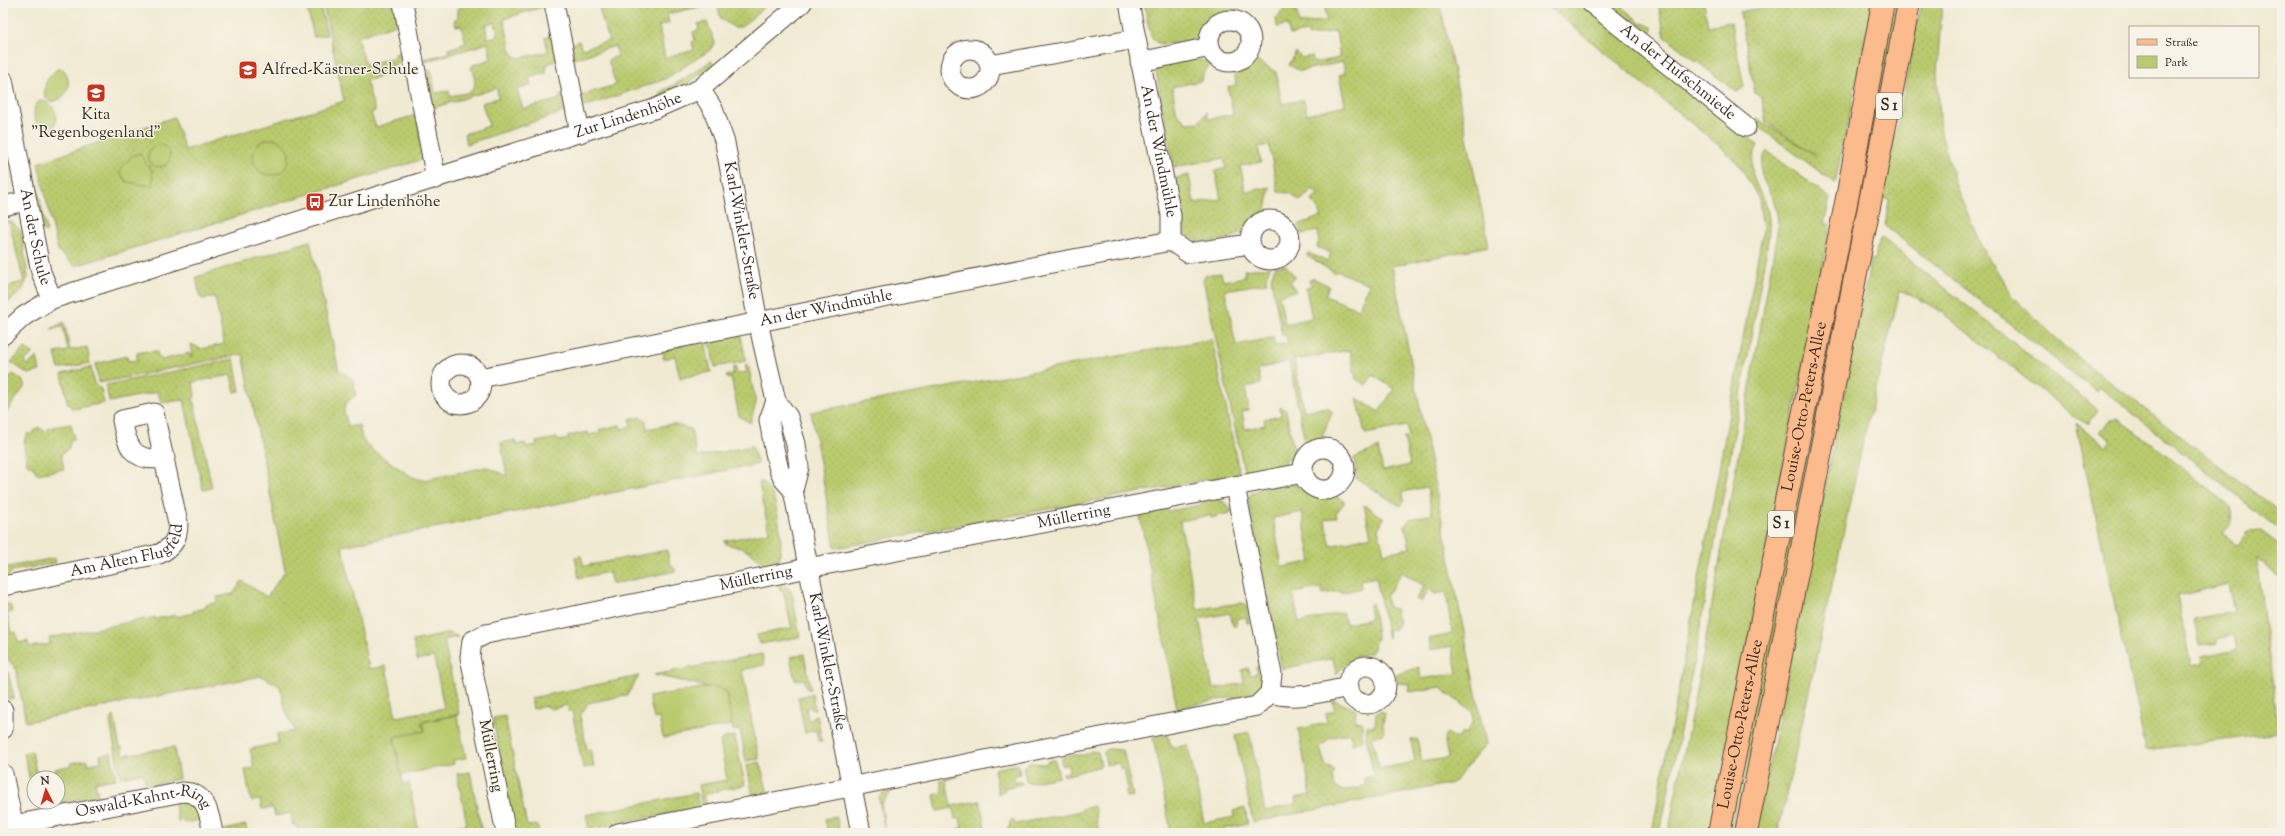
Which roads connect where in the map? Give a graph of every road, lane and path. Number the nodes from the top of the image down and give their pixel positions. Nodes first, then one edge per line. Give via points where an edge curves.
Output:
1 (403, 3) edge
2 (554, 3) edge
3 (802, 3) edge
4 (1129, 3) edge
5 (1591, 3) edge
6 (1883, 3) edge
7 (1909, 3) edge
8 (1136, 39) junction
9 (1210, 47) dead end
10 (1140, 62) junction
11 (990, 66) dead end
12 (3, 80) edge
13 (700, 89) junction
14 (1746, 127) dead end
15 (580, 133) junction
16 (436, 179) junction
17 (26, 201) junction
18 (3, 206) edge
19 (1172, 241) junction
20 (1250, 244) dead end
21 (52, 299) junction
22 (758, 322) junction
23 (3, 334) edge
24 (480, 378) dead end
25 (165, 458) dead end
26 (1303, 473) dead end
27 (1235, 486) junction
28 (808, 568) junction
29 (3, 586) edge
30 (1349, 687) dead end
31 (1270, 693) junction
32 (3, 710) edge
33 (3, 729) edge
34 (3, 774) edge
35 (852, 787) junction
36 (10, 828) edge
37 (213, 833) edge
38 (506, 833) edge
39 (618, 833) edge
40 (861, 833) edge
41 (1719, 833) edge
42 (1746, 833) edge

1 - 16 street
2 - 15 street
3 - 13 street, Zur Lindenhöhe
4 - 8 street, An der Windmühle
5 - 14 street, An der Hufschmiede
6 - 41 main road, Louise-Otto-Peters-Allee / S 1 via 1848,193
7 - 42 main road, Louise-Otto-Peters-Allee / S 1
8 - 10 street, An der Windmühle
8 - 11 street
9 - 10 street, An der Windmühle
10 - 19 street, An der Windmühle via 1171,215
12 - 17 street, An der Schule
13 - 15 street, Zur Lindenhöhe via 654,109
13 - 22 street, Karl-Winkler-Straße via 713,109 725,143
15 - 16 street, Zur Lindenhöhe
16 - 21 street, Zur Lindenhöhe
17 - 18 street
17 - 21 street, An der Schule via 41,272
19 - 20 street, An der Windmühle via 1188,253
19 - 22 street, An der Windmühle
21 - 23 street, Zur Lindenhöhe via 24,316
22 - 24 street, An der Windmühle
22 - 28 street, Karl-Winkler-Straße via 776,401 788,417 796,444 800,467 793,490
25 - 29 street, Am Alten Flugfeld via 178,533 168,549 159,554
26 - 27 street, Müllerring
27 - 28 street, Müllerring
27 - 31 street via 1272,674
28 - 35 street, Karl-Winkler-Straße
28 - 38 street, Müllerring via 486,634 472,641 470,657
30 - 31 street via 1294,697
31 - 35 street via 1252,708
32 - 33 street
34 - 36 street
35 - 39 street
35 - 40 street, Karl-Winkler-Straße
36 - 37 street, Oswald-Kahnt-Ring via 183,792 195,793 204,802 209,812

